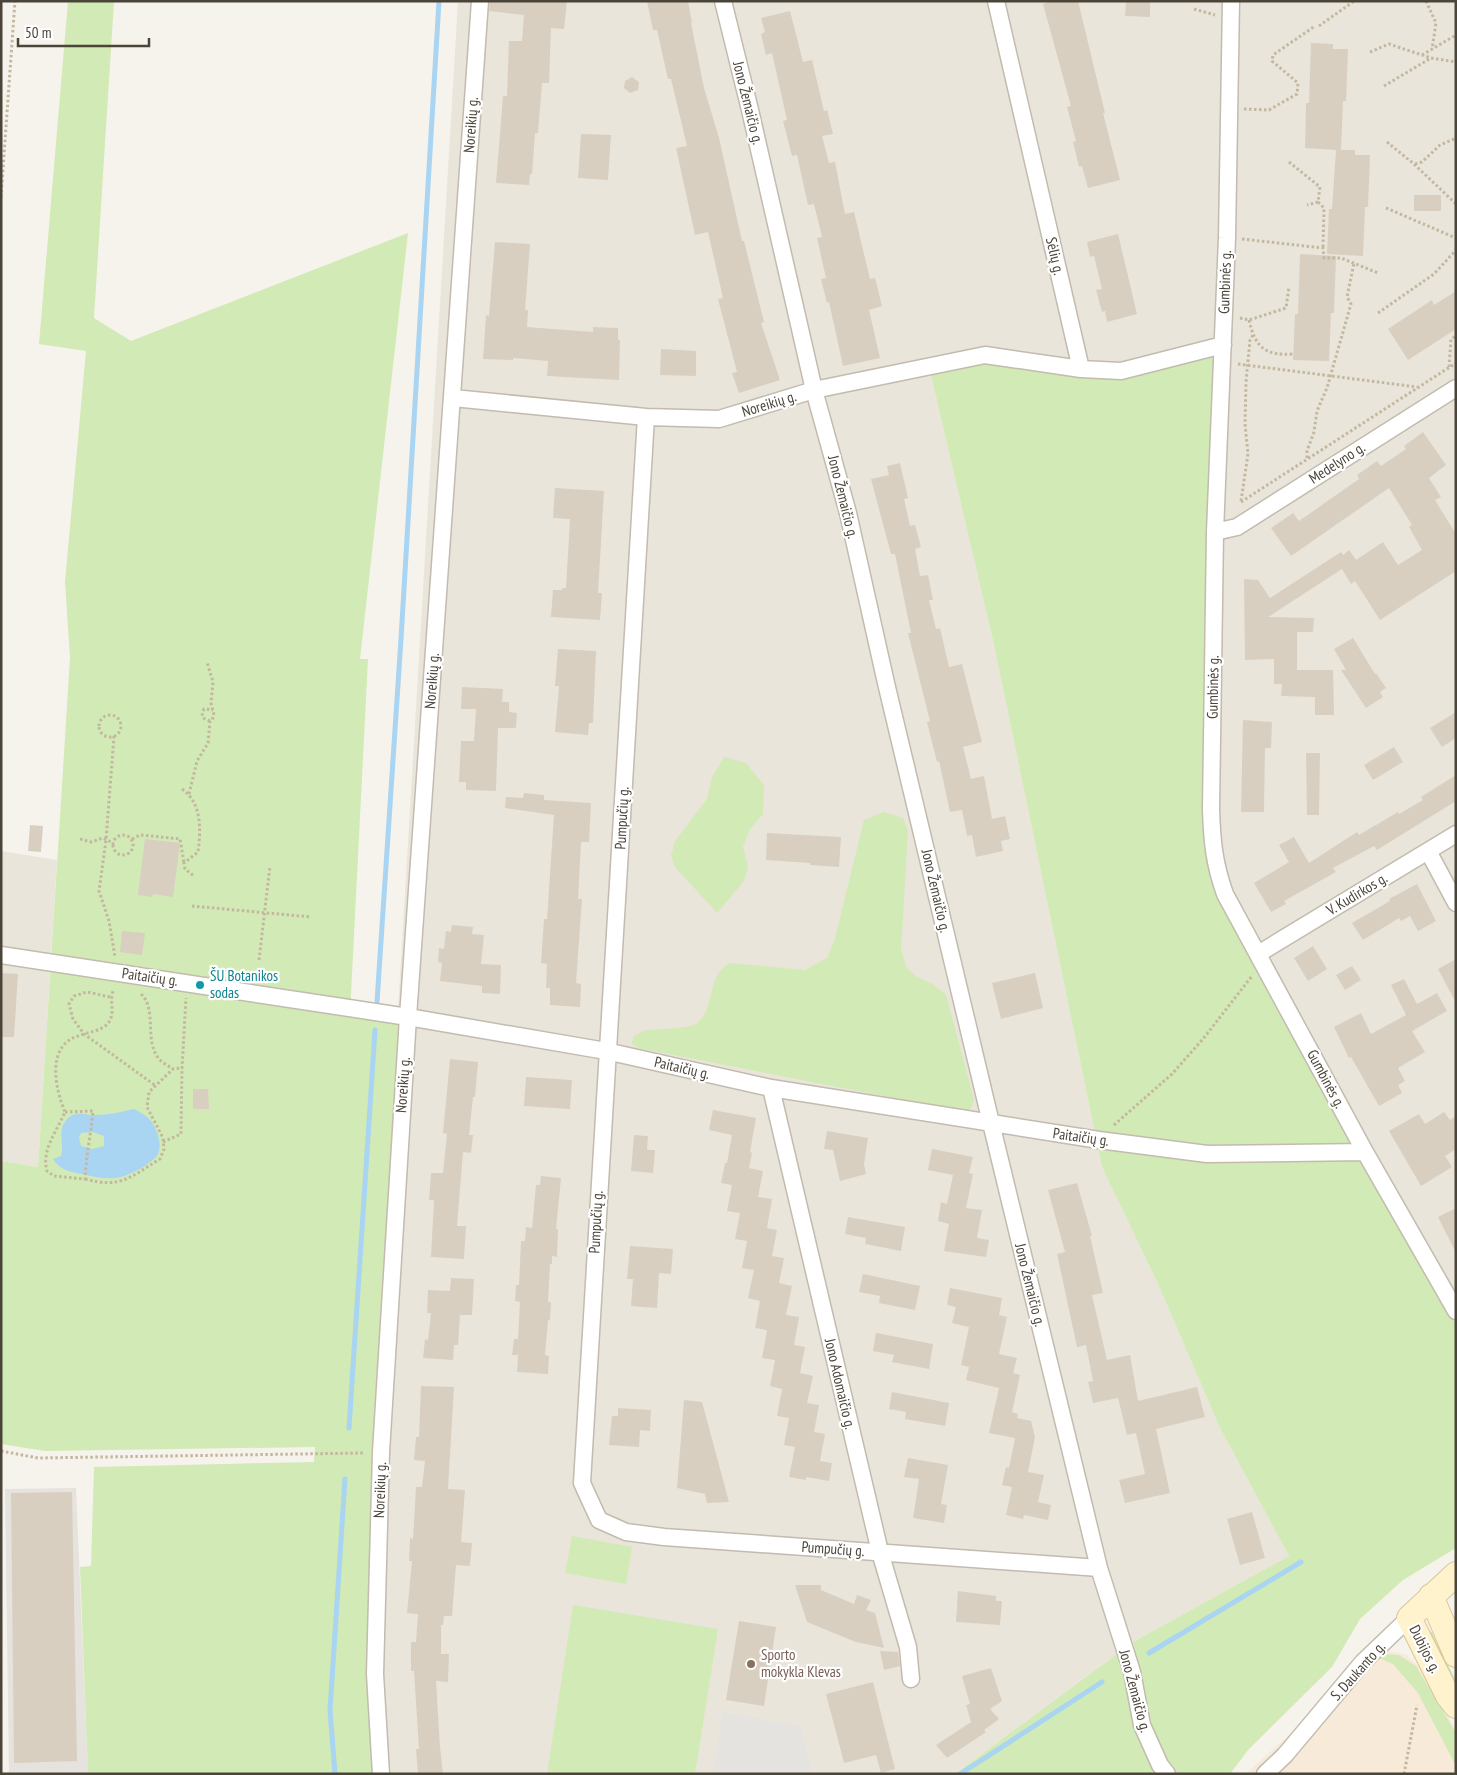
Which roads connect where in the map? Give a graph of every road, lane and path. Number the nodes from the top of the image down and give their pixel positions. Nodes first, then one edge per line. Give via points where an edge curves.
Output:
1 (16, 1) edge
2 (480, 1) edge
3 (723, 1) edge
4 (996, 1) edge
5 (1231, 1) edge
6 (1354, 1) edge
7 (1426, 1) edge
8 (1456, 35) edge
9 (1432, 49) junction
10 (1370, 52) dead end
11 (1422, 55) junction
12 (1431, 58) junction
13 (1456, 62) edge
14 (1384, 86) dead end
15 (1229, 108) junction
16 (1456, 138) edge
17 (1387, 142) dead end
18 (1289, 162) dead end
19 (1414, 164) junction
20 (1, 198) edge
21 (1318, 202) junction
22 (1456, 204) edge
23 (1307, 205) dead end
24 (1386, 208) dead end
25 (1227, 238) junction
26 (1456, 238) edge
27 (1323, 248) junction
28 (1456, 250) edge
29 (1354, 263) junction
30 (1378, 273) dead end
31 (1289, 287) dead end
32 (1378, 313) dead end
33 (1224, 316) junction
34 (1249, 320) junction
35 (1253, 335) junction
36 (1456, 336) edge
37 (1223, 345) junction
38 (1293, 354) dead end
39 (1222, 362) junction
40 (1456, 363) edge
41 (1248, 365) junction
42 (1449, 367) junction
43 (1081, 369) junction
44 (1330, 376) junction
45 (1418, 387) junction
46 (1456, 388) edge
47 (814, 390) junction
48 (453, 398) junction
49 (646, 417) junction
50 (1307, 458) junction
51 (1215, 532) junction
52 (207, 662) dead end
53 (213, 710) junction
54 (210, 721) junction
55 (114, 736) junction
56 (182, 789) dead end
57 (189, 794) junction
58 (1456, 834) edge
59 (80, 838) dead end
60 (106, 840) junction
61 (132, 840) junction
62 (113, 843) junction
63 (1428, 851) junction
64 (184, 863) junction
65 (270, 866) dead end
66 (194, 876) dead end
67 (1456, 903) edge
68 (192, 906) dead end
69 (265, 913) junction
70 (311, 917) dead end
71 (1258, 954) junction
72 (1, 955) edge
73 (260, 960) dead end
74 (119, 980) junction
75 (186, 982) junction
76 (137, 991) dead end
77 (110, 996) junction
78 (408, 1016) junction
79 (84, 1034) junction
80 (606, 1051) junction
81 (182, 1068) junction
82 (173, 1069) junction
83 (156, 1086) junction
84 (771, 1088) junction
85 (66, 1112) junction
86 (991, 1123) junction
87 (1099, 1140) junction
88 (163, 1142) junction
89 (1365, 1152) junction
90 (85, 1178) junction
91 (1456, 1311) edge
92 (1, 1451) edge
93 (381, 1452) junction
94 (880, 1552) junction
95 (1099, 1568) junction
96 (1456, 1574) edge
97 (1430, 1596) junction
98 (1409, 1618) junction
99 (1456, 1655) edge
100 (911, 1680) dead end
101 (1417, 1704) dead end
102 (1456, 1706) edge
103 (381, 1774) edge
104 (1167, 1774) edge
105 (1265, 1774) edge
106 (1404, 1774) edge

1 - 20 path
2 - 48 street, Noreikių g.
3 - 47 street, Jono Žemaičio g.
4 - 43 street, Sėlių g.
5 - 15 street, Gumbinės g.
6 - 15 path via 1274,55 1272,62 1298,83 1297,94 1269,110
7 - 9 path via 1436,23
8 - 9 path
9 - 11 path
10 - 11 path via 1389,44
11 - 12 path
12 - 13 path
12 - 14 path
15 - 25 street, Gumbinės g.
16 - 19 path via 1440,145 1422,162
17 - 19 path
18 - 21 path via 1320,187
19 - 22 path
21 - 23 path
21 - 27 path via 1324,208
24 - 26 path
25 - 27 path
25 - 33 street, Gumbinės g.
27 - 29 path via 1324,258 1341,258
28 - 32 path via 1434,274
29 - 30 path
29 - 44 path via 1347,297 1350,304
31 - 34 path via 1286,308
33 - 34 path
33 - 37 street, Gumbinės g.
34 - 35 path
35 - 38 path via 1260,346 1272,354
35 - 41 path
36 - 42 path via 1451,340
37 - 39 street, Gumbinės g.
37 - 43 street via 1121,371
39 - 41 path
39 - 51 street, Gumbinės g.
40 - 42 path
41 - 44 path
41 - 50 path via 1245,424 1248,454 1241,502
42 - 45 path
43 - 47 street, Noreikių g. via 985,355
44 - 45 path
44 - 50 path via 1317,411
45 - 50 path
46 - 51 street, Medelyno g. via 1238,527
47 - 49 street, Noreikių g. via 719,419
47 - 86 street, Jono Žemaičio g. via 848,513
48 - 49 street, Noreikių g.
48 - 78 street, Noreikių g.
49 - 80 street, Pumpučių g. via 616,933
51 - 71 street, Gumbinės g. via 1213,852 1225,894
52 - 53 path via 213,682
53 - 54 path
53 - 54 path via 204,709 202,713 203,718
54 - 57 path via 208,743 197,761
55 - 55 path via 120,732 122,724 111,714 102,718 100,729 104,735
55 - 60 path
56 - 57 path
57 - 64 path via 198,811 200,834 198,852
58 - 63 street, V. Kudirkos g.
59 - 60 path via 91,842
60 - 62 path
60 - 74 path via 99,891 109,921
61 - 62 path via 122,834
61 - 62 path via 133,848 126,855 116,852
61 - 64 path via 140,835 180,839
63 - 67 street
63 - 71 street, V. Kudirkos g.
64 - 66 path via 185,869
65 - 69 path
68 - 69 path
69 - 70 path
69 - 73 path
71 - 87 path via 1255,971 1203,1039 1172,1074
71 - 89 street, Gumbinės g.
72 - 74 street, Paitaičių g.
74 - 75 street, Paitaičių g.
74 - 77 path
75 - 78 street, Paitaičių g.
75 - 81 path
76 - 82 path via 145,998 150,1016 150,1039 160,1059
77 - 79 path via 113,1014 109,1023
77 - 79 path via 87,992 74,996 69,1004 73,1019
78 - 80 street, Paitaičių g.
78 - 93 street, Noreikių g.
79 - 83 path
79 - 85 path via 63,1044 57,1056 56,1073
80 - 84 street, Paitaičių g.
80 - 94 street, Pumpučių g. via 582,1483 600,1520 626,1532 664,1537
81 - 82 path
81 - 88 path via 181,1134
82 - 83 path
83 - 88 path via 149,1092 148,1107
84 - 86 street, Paitaičių g.
84 - 94 street, Jono Adomaičio g.
85 - 90 path via 92,1111
85 - 90 path via 44,1161 47,1171 54,1176
86 - 87 street, Paitaičių g.
86 - 95 street, Jono Žemaičio g.
87 - 89 street, Paitaičių g. via 1207,1154
88 - 90 path via 160,1159 119,1183 102,1184
89 - 91 street, Gumbinės g.
92 - 93 path via 38,1458
93 - 103 street, Noreikių g. via 375,1674
94 - 95 street, Pumpučių g.
94 - 100 street, Jono Adomaičio g. via 908,1647
95 - 104 street, Jono Žemaičio g. via 1132,1672 1142,1725
96 - 97 main road, S. Daukanto g.
97 - 98 main road, S. Daukanto g.
97 - 99 main road, Dubijos g.
98 - 102 main road, Dubijos g.
98 - 105 street, S. Daukanto g. via 1363,1662 1285,1755
101 - 106 path

